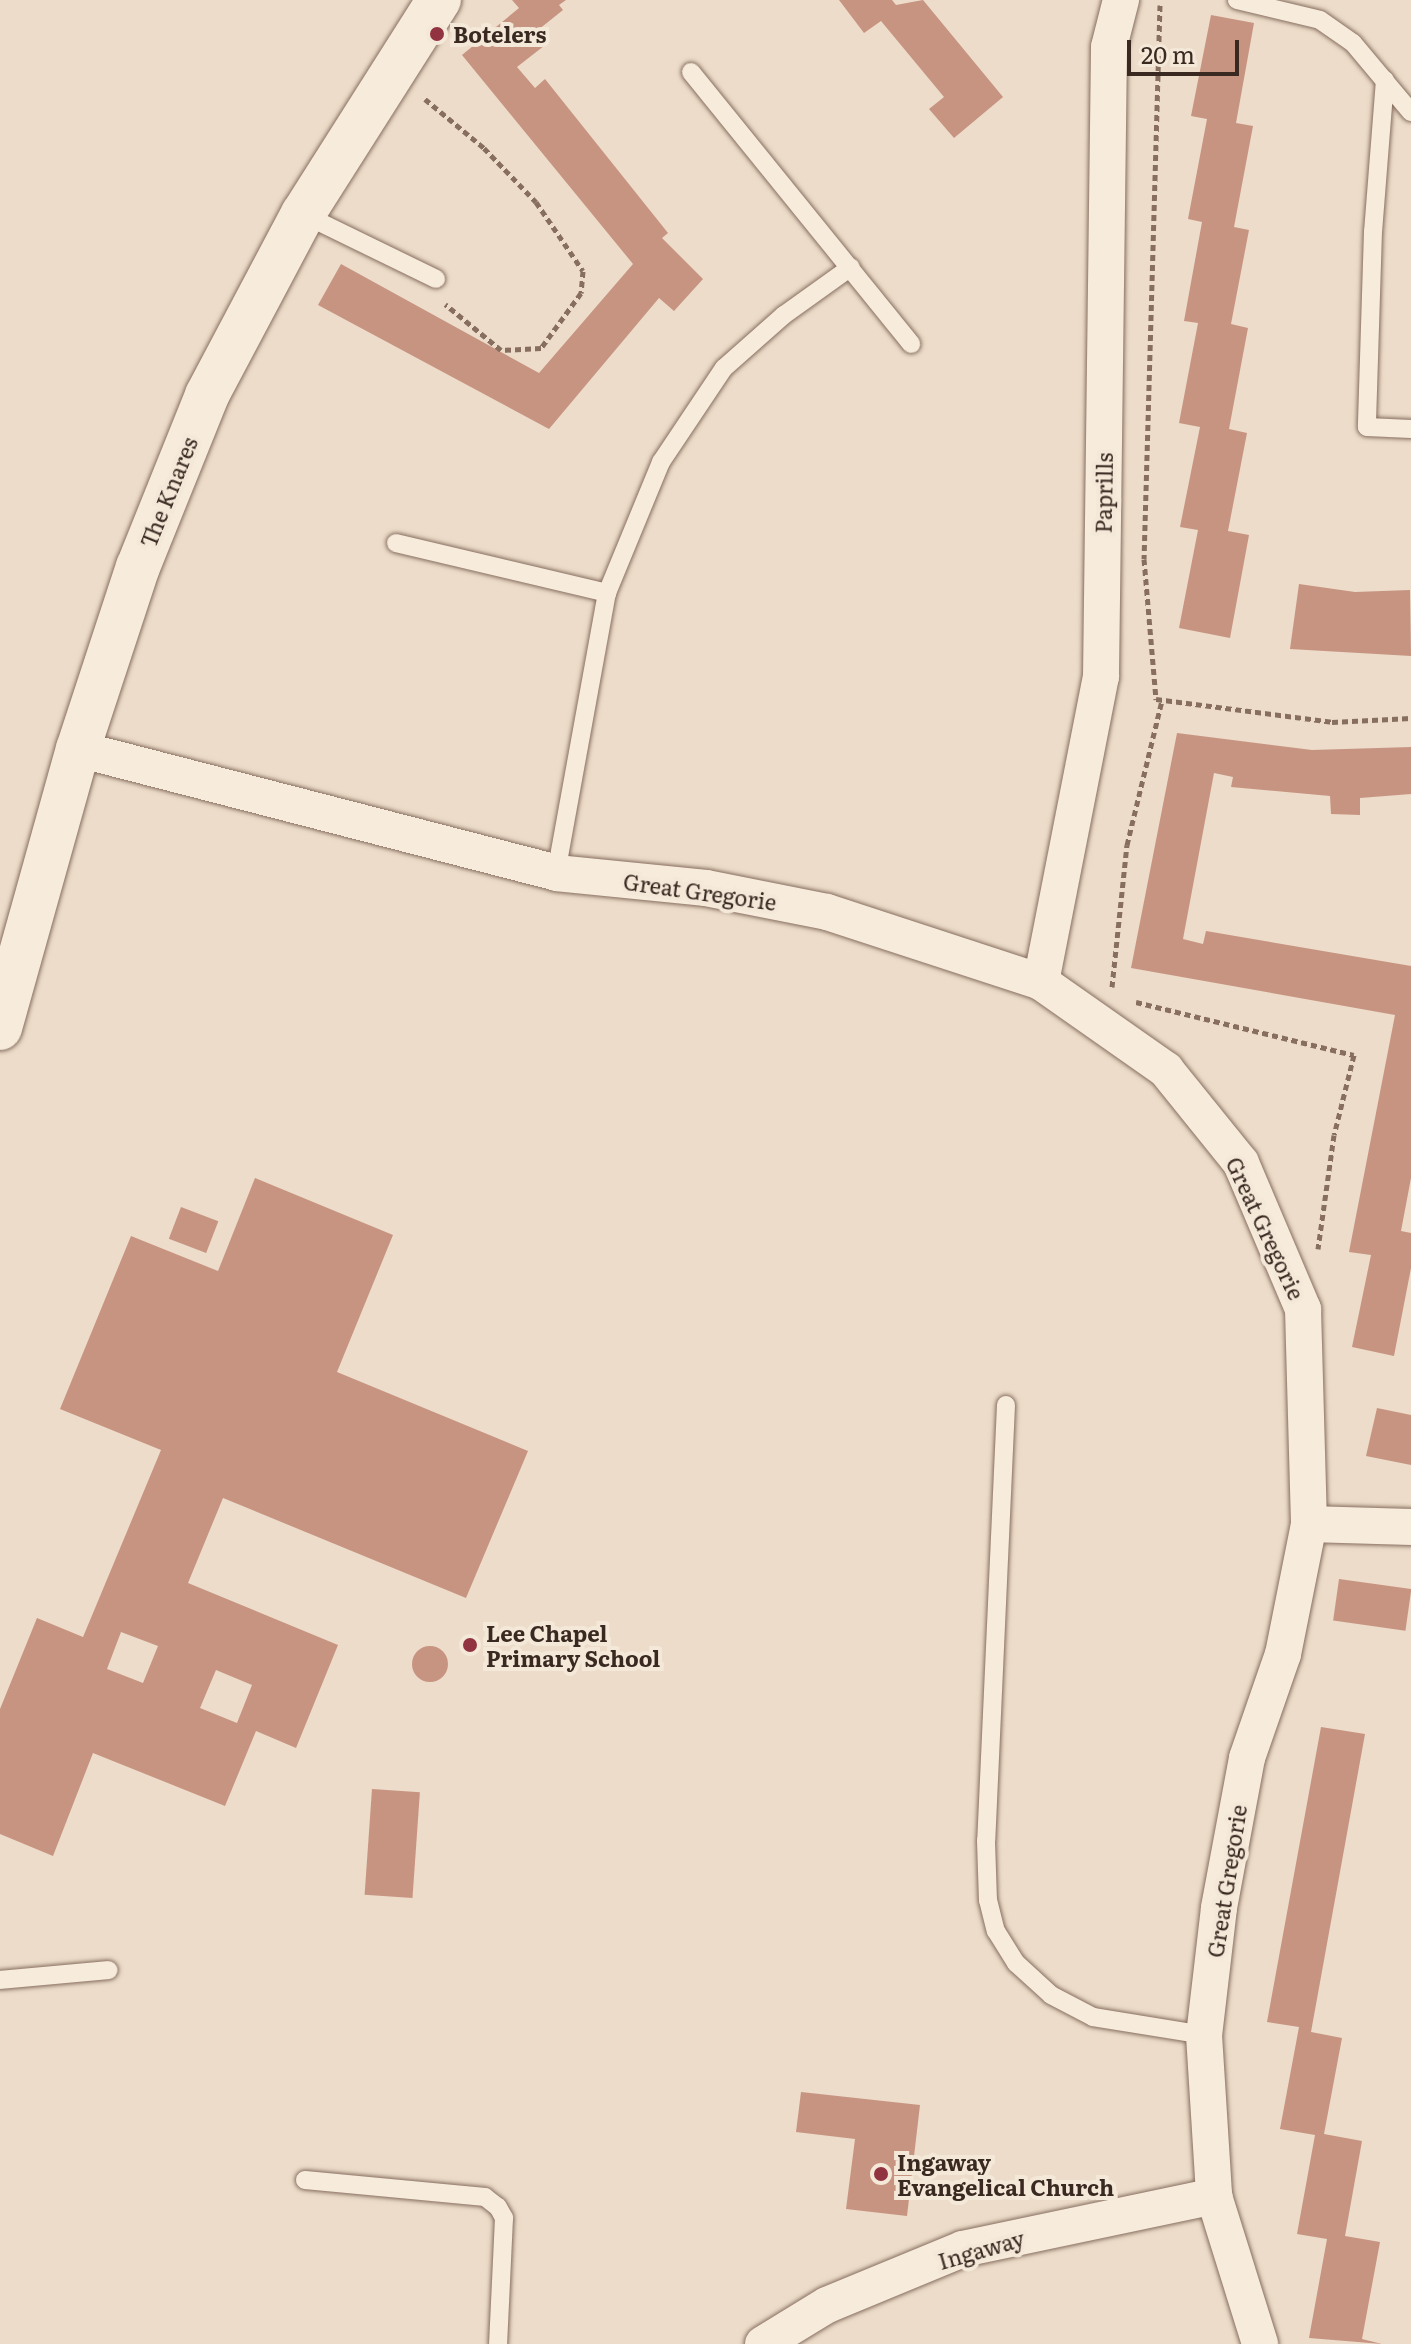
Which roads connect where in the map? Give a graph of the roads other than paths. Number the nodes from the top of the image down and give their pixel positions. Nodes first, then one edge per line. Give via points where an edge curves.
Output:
1 (439, 0) edge
2 (1121, 0) edge
3 (1237, 0) edge
4 (691, 72) dead end
5 (1385, 80) junction
6 (1411, 112) edge
7 (303, 214) junction
8 (851, 267) junction
9 (436, 279) dead end
10 (911, 344) dead end
11 (1411, 429) edge
12 (396, 543) dead end
13 (607, 593) junction
14 (78, 749) junction
15 (556, 873) junction
16 (14, 932) edge
17 (1041, 982) junction
18 (0, 1028) edge
19 (1006, 1405) dead end
20 (1309, 1524) junction
21 (1411, 1527) edge
22 (109, 1970) dead end
23 (0, 1980) edge
24 (1204, 2035) junction
25 (305, 2180) dead end
26 (1214, 2196) junction
27 (498, 2344) edge
28 (763, 2344) edge
29 (1260, 2344) edge

1 - 7 street, The Knares
2 - 17 street, Paprills via 1109,47 1101,677
3 - 5 lane via 1320,20 1353,43
4 - 8 lane
5 - 6 lane
5 - 11 lane via 1373,231 1367,427
7 - 9 lane
7 - 14 street, The Knares via 207,395 138,567
8 - 10 lane
8 - 13 lane via 784,315 724,368 661,462
12 - 13 lane
13 - 15 lane
14 - 15 street, Great Gregorie
14 - 16 street, The Knares
15 - 17 street, Great Gregorie via 706,888 827,912
16 - 18 street, The Knares
17 - 20 street, Great Gregorie via 1166,1070 1241,1163 1303,1309
19 - 24 lane via 986,1841 988,1900 996,1931 1027,1974 1051,1995 1093,2017
20 - 21 street
20 - 24 street, Great Gregorie via 1283,1654 1247,1758 1219,1908
22 - 23 lane
24 - 26 street, Great Gregorie
25 - 27 lane via 485,2197 498,2207 504,2218
26 - 28 street, Ingaway via 963,2249 827,2305
26 - 29 street, Great Gregorie

